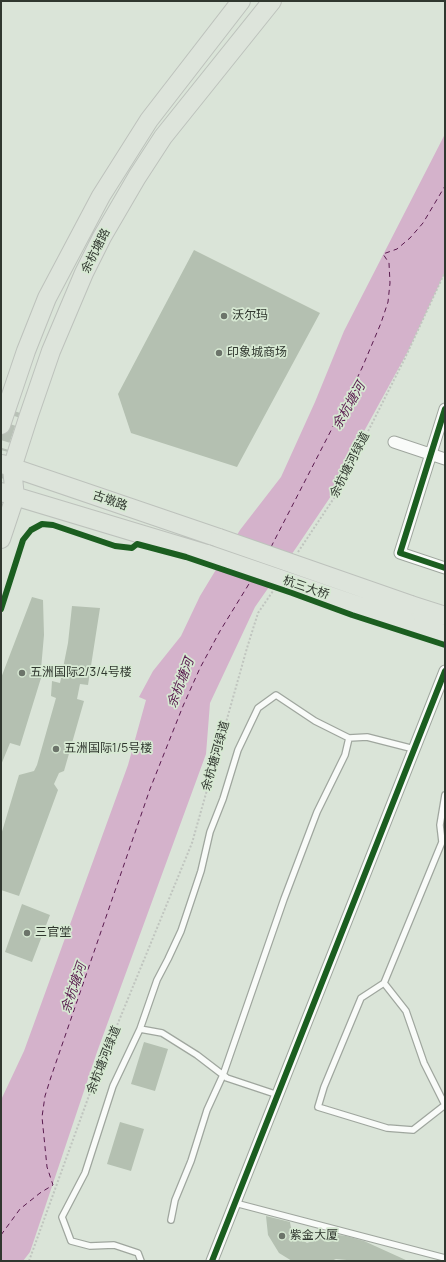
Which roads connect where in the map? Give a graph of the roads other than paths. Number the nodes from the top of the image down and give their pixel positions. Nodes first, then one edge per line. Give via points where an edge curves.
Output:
1 (241, 1) edge
2 (272, 1) edge
3 (445, 409) edge
4 (1, 425) tunnel mouth
5 (394, 442) dead end
6 (431, 454) junction
7 (445, 458) edge
8 (6, 466) edge
9 (8, 494) edge
10 (219, 538) joint
11 (1, 539) edge
12 (207, 554) joint
13 (445, 568) edge
14 (445, 616) edge
15 (445, 635) edge
16 (445, 671) edge
17 (349, 738) junction
18 (414, 749) junction
19 (445, 795) edge
20 (443, 842) edge
21 (384, 983) junction
22 (140, 1029) junction
23 (223, 1076) junction
24 (278, 1095) junction
25 (445, 1105) edge
26 (235, 1203) junction
27 (171, 1220) dead end
28 (445, 1258) edge
29 (141, 1261) edge
30 (212, 1261) edge

1 - 4 main road, 余杭塘路 via 149,120 101,196 47,298
2 - 8 main road, 余杭塘路 via 163,138 102,237 84,273
3 - 6 street
5 - 6 street
6 - 7 street
6 - 13 street via 400,553
8 - 9 main road, 余杭塘路
8 - 10 main road, 古墩路
9 - 11 main road, 余杭塘路
9 - 12 main road, 古墩路
10 - 14 main road, 杭三大桥, bridge
12 - 15 main road, 杭三大桥, bridge
16 - 18 street
17 - 18 lane via 367,737
17 - 22 lane via 315,721 276,695 258,708 238,750 210,832 201,871 181,931 157,980
17 - 23 lane via 284,899
18 - 24 street
19 - 20 lane via 440,825
20 - 21 lane
21 - 25 lane via 406,1011 424,1064
21 - 25 lane via 361,998 318,1107 387,1128 413,1130
22 - 23 lane via 162,1033 197,1055
22 - 29 lane via 113,1086 85,1173 62,1217 71,1241 90,1246 114,1245 138,1253
23 - 24 lane
23 - 27 lane via 175,1200
24 - 26 street
26 - 28 lane
26 - 30 street

